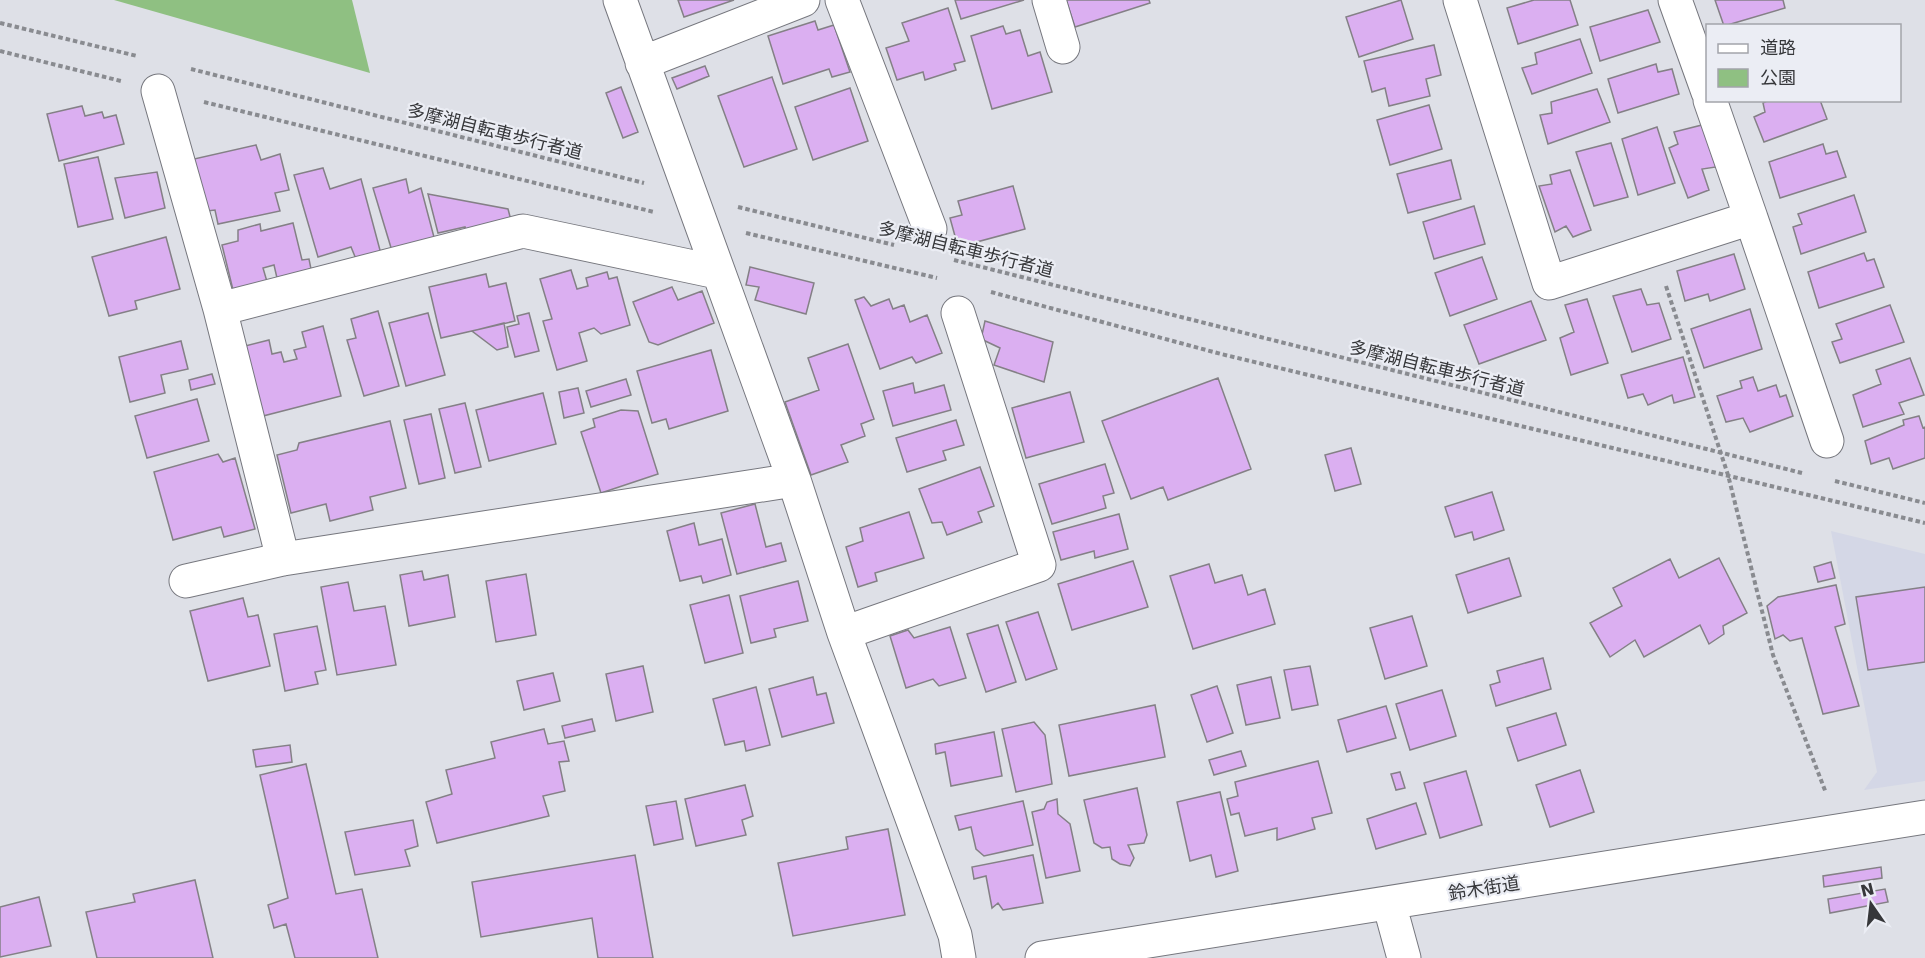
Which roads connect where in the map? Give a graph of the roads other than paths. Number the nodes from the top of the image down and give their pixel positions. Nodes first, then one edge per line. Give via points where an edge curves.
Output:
1 (620, 0) edge
2 (803, 0) edge
3 (842, 0) edge
4 (1049, 0) edge
5 (1460, 0) edge
6 (1675, 0) edge
7 (1063, 46) dead end
8 (642, 63) junction
9 (1706, 89) edge
10 (158, 91) dead end
11 (1711, 102) edge
12 (1751, 218) junction
13 (936, 243) road end
14 (717, 272) junction
15 (220, 309) junction
16 (958, 313) dead end
17 (1827, 441) dead end
18 (794, 480) junction
19 (283, 559) junction
20 (186, 581) dead end
21 (844, 633) junction
22 (1925, 817) edge
23 (1389, 903) junction
24 (959, 958) edge
25 (1042, 958) edge
26 (1404, 958) edge

1 - 8 street
2 - 8 street
3 - 13 street
4 - 7 street
5 - 12 street via 1549,283
6 - 9 street
8 - 14 street
10 - 15 street
11 - 12 street
12 - 17 street
14 - 15 street via 523,231
14 - 18 street
15 - 19 street
16 - 21 street via 1039,565
18 - 19 street
18 - 21 street
19 - 20 street
21 - 24 street via 955,935
22 - 23 street, 鈴木街道
23 - 25 street, 鈴木街道
23 - 26 street

